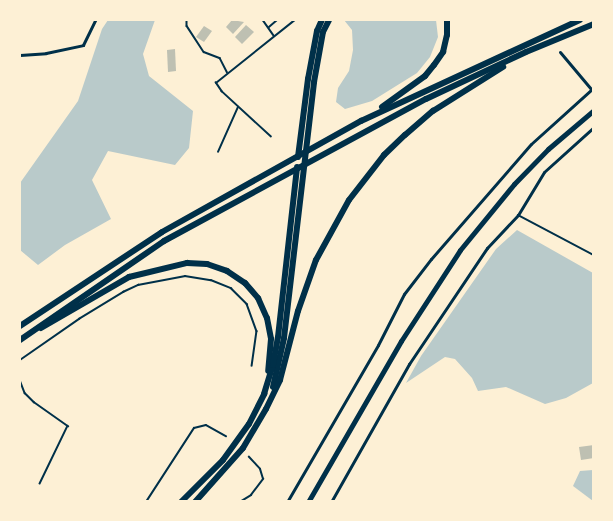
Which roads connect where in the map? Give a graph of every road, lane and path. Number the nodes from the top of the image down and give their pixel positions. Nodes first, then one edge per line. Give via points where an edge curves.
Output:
1 (95, 20) edge
2 (187, 20) edge
3 (264, 20) edge
4 (277, 20) edge
5 (295, 20) edge
6 (322, 20) edge
7 (329, 20) edge
8 (447, 20) edge
9 (579, 20) edge
10 (594, 24) edge
11 (269, 28) junction
12 (275, 37) junction
13 (526, 52) junction
14 (560, 52) dead end
15 (20, 55) edge
16 (228, 73) junction
17 (592, 88) edge
18 (238, 106) junction
19 (594, 110) edge
20 (361, 121) junction
21 (594, 127) edge
22 (270, 137) dead end
23 (218, 152) dead end
24 (518, 215) junction
25 (594, 255) edge
26 (20, 326) edge
27 (21, 339) edge
28 (20, 360) edge
29 (252, 366) dead end
30 (20, 380) edge
31 (264, 394) junction
32 (272, 396) junction
33 (226, 436) dead end
34 (249, 456) dead end
35 (40, 484) dead end
36 (146, 501) edge
37 (181, 501) edge
38 (195, 501) edge
39 (240, 501) edge
40 (287, 501) edge
41 (308, 501) edge
42 (332, 501) edge

1 - 15 street via 83,45
2 - 16 path via 204,52 220,58
3 - 11 path
4 - 11 path
5 - 12 path
6 - 31 highway via 308,79 278,337
7 - 32 highway via 315,72 284,338
8 - 20 highway via 443,52 425,76
9 - 20 highway
10 - 13 highway
11 - 12 path
12 - 16 path
13 - 27 highway via 426,99 164,241
13 - 32 highway via 434,111 384,155 348,200 316,260
14 - 17 street
16 - 18 path via 216,83
17 - 40 street via 531,144 404,294
18 - 22 path
18 - 23 path
19 - 41 main road via 514,184 460,250 401,341
20 - 26 highway via 162,232
21 - 24 street via 544,172
24 - 25 lane
24 - 42 street via 487,248 409,364
27 - 31 highway via 129,277 175,265 207,264 245,282 267,318 271,339
28 - 29 path via 123,292 138,285 185,276 231,288 247,304 256,331
30 - 35 path via 34,402 68,426
31 - 37 highway via 228,454
32 - 38 highway via 243,448
33 - 36 lane via 206,425 194,428
34 - 39 lane via 263,479 251,495

